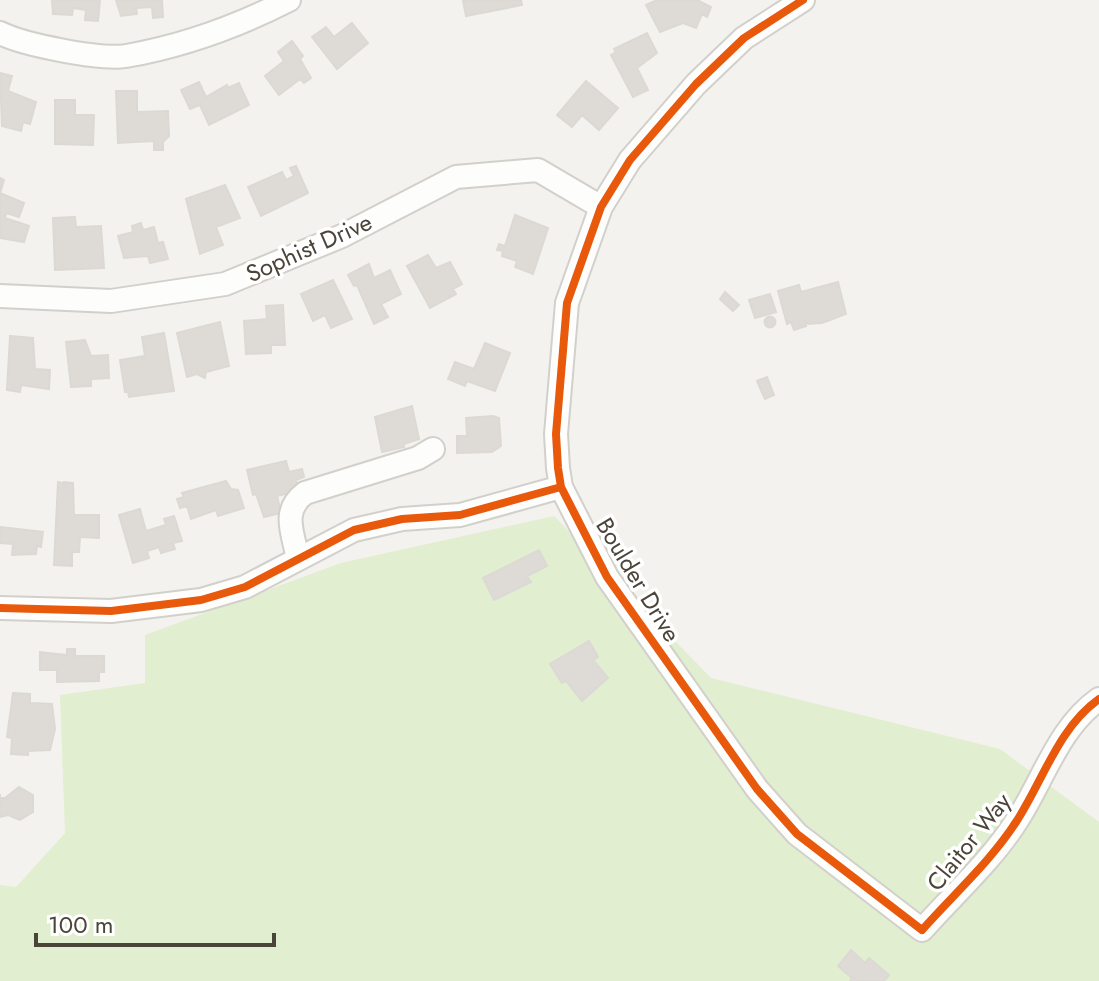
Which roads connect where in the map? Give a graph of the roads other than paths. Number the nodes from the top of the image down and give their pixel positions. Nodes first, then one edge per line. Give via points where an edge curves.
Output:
1 (289, 0) edge
2 (803, 0) edge
3 (0, 33) edge
4 (601, 207) junction
5 (0, 296) edge
6 (433, 449) dead end
7 (561, 487) junction
8 (298, 559) junction
9 (0, 608) edge
10 (1099, 699) edge
11 (922, 930) joint

1 - 3 street via 239,26 123,56 22,44
2 - 4 street, Boulder Drive via 744,38 696,84 640,147
4 - 5 street, Sophist Drive via 538,170 456,177 342,236 225,284 111,301
4 - 7 street, Boulder Drive via 567,303 556,434
6 - 8 street via 295,500 289,515
7 - 8 street via 460,515 402,519 354,530
7 - 11 street, Boulder Drive via 607,577 757,789 797,834
8 - 9 street via 245,587 163,607 40,612
10 - 11 street, Claitor Way via 1048,762 1016,823

